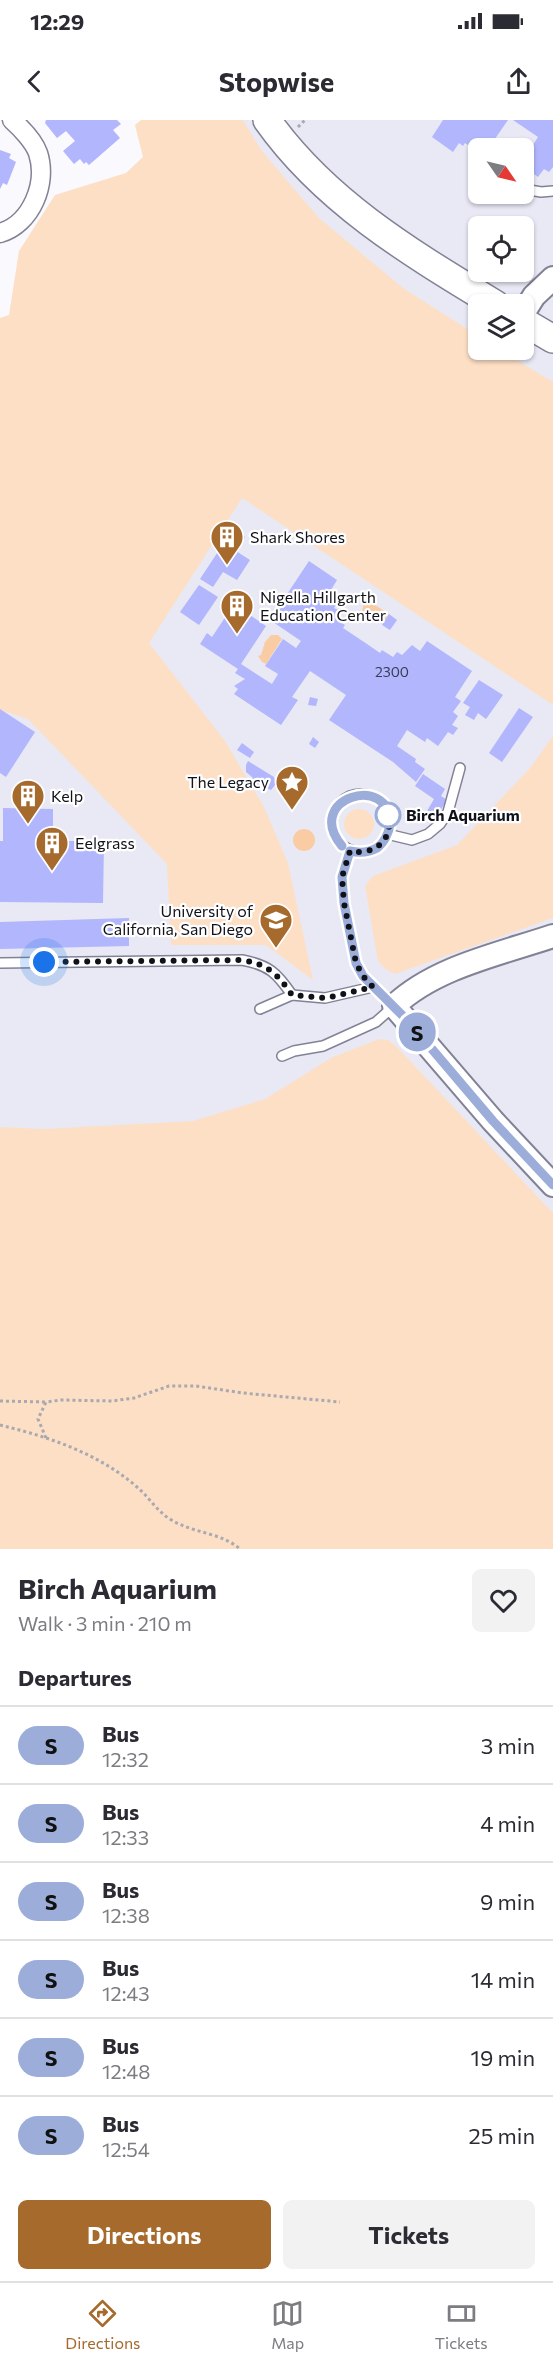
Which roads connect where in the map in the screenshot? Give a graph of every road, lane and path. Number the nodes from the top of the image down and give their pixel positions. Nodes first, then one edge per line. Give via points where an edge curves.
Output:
1 (12, 120) edge
2 (267, 120) edge
3 (305, 120) edge
4 (302, 124) dead end
5 (534, 190) edge
6 (553, 191) edge
7 (0, 234) edge
8 (553, 278) edge
9 (479, 294) edge
10 (534, 296) edge
11 (534, 328) edge
12 (553, 339) edge
13 (460, 768) dead end
14 (387, 834) junction
15 (350, 851) junction
16 (553, 936) edge
17 (0, 963) edge
18 (373, 987) junction
19 (292, 995) junction
20 (394, 1006) junction
21 (260, 1009) dead end
22 (282, 1056) dead end
23 (553, 1185) edge
24 (0, 1401) edge
25 (46, 1402) junction
26 (340, 1402) dead end
27 (0, 1425) edge
28 (46, 1438) junction
29 (240, 1549) edge

1 - 7 street via 37,151 42,168 34,204 16,226
2 - 9 main road via 336,196 368,223
3 - 4 path
5 - 6 lane
8 - 10 street
11 - 12 main road
13 - 14 lane via 448,812 440,824 412,840
14 - 15 lane via 368,852
14 - 15 lane via 388,815 377,800 369,795 350,796 335,810 332,829 342,846
15 - 18 lane via 342,877 344,903 356,963
16 - 20 street via 435,976
17 - 19 lane via 242,960 269,968
18 - 19 lane via 326,998
18 - 20 lane
19 - 21 lane
20 - 22 lane via 376,1022 323,1046
20 - 23 street
24 - 25 path
25 - 26 path via 112,1401 169,1386
25 - 28 path via 38,1419
27 - 28 path
28 - 29 path via 87,1453 137,1487 173,1521 232,1542

